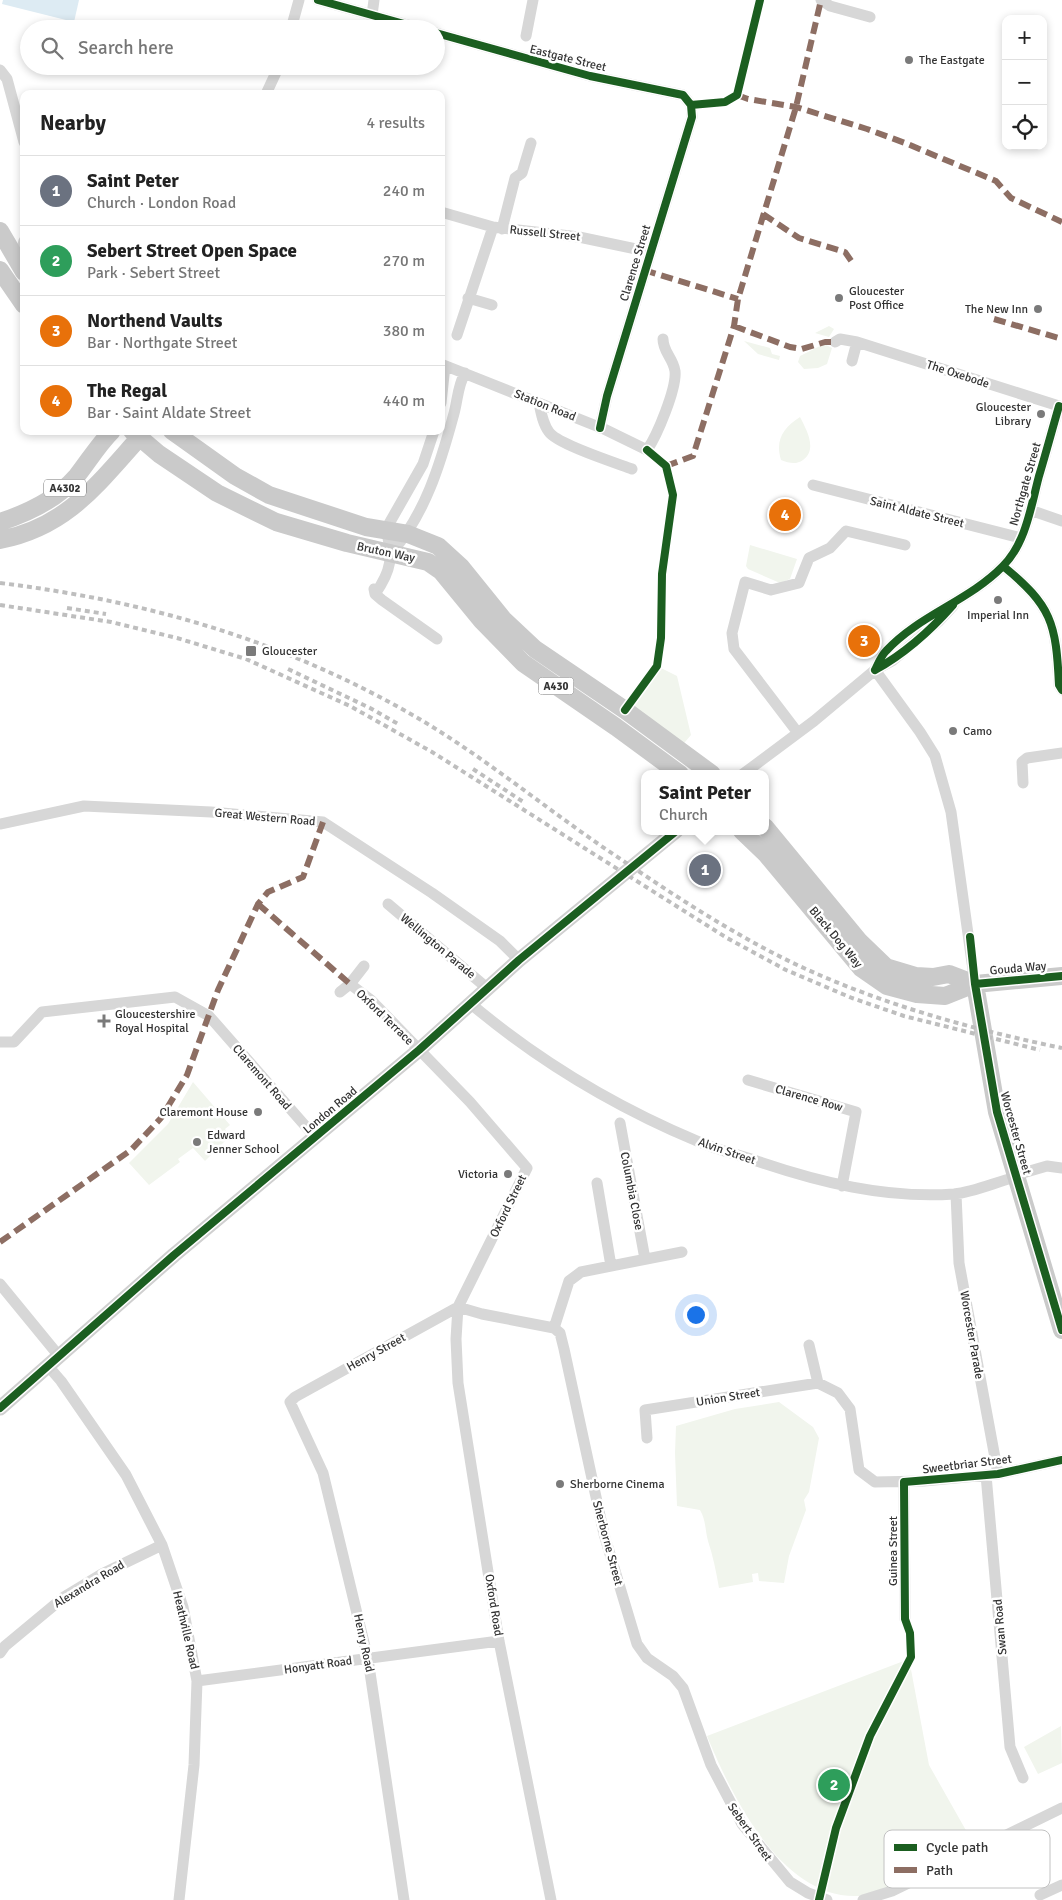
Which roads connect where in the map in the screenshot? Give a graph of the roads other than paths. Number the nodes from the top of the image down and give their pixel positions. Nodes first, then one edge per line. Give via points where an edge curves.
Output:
1 (299, 0) edge
2 (318, 0) edge
3 (374, 0) edge
4 (534, 0) edge
5 (821, 0) edge
6 (372, 15) junction
7 (870, 17) dead end
8 (293, 20) edge
9 (390, 20) edge
10 (445, 36) edge
11 (526, 36) dead end
12 (0, 70) edge
13 (275, 75) edge
14 (268, 90) edge
15 (691, 105) joint
16 (20, 127) edge
17 (531, 143) dead end
18 (445, 213) edge
19 (498, 228) junction
20 (0, 231) edge
21 (650, 252) junction
22 (20, 266) edge
23 (0, 270) edge
24 (468, 298) junction
25 (20, 299) edge
26 (492, 306) dead end
27 (457, 335) dead end
28 (663, 339) dead end
29 (835, 342) dead end
30 (857, 342) junction
31 (852, 361) dead end
32 (445, 366) edge
33 (465, 373) junction
34 (539, 402) junction
35 (1059, 406) joint
36 (600, 428) junction
37 (108, 435) edge
38 (135, 435) edge
39 (139, 435) edge
40 (178, 435) edge
41 (433, 435) edge
42 (632, 469) dead end
43 (813, 485) dead end
44 (1030, 510) junction
45 (1062, 521) edge
46 (0, 522) edge
47 (386, 529) junction
48 (408, 534) junction
49 (1021, 538) junction
50 (0, 540) edge
51 (905, 545) dead end
52 (392, 552) junction
53 (1003, 566) junction
54 (438, 639) dead end
55 (875, 670) junction
56 (1062, 690) edge
57 (798, 733) junction
58 (1062, 753) edge
59 (672, 770) edge
60 (707, 770) edge
61 (748, 770) edge
62 (1023, 783) dead end
63 (0, 824) edge
64 (769, 832) edge
65 (671, 835) edge
66 (746, 835) edge
67 (388, 904) dead end
68 (519, 960) junction
69 (364, 966) dead end
70 (1062, 976) edge
71 (350, 984) junction
72 (975, 984) junction
73 (487, 988) junction
74 (340, 992) dead end
75 (471, 1004) junction
76 (0, 1042) edge
77 (419, 1050) junction
78 (748, 1080) dead end
79 (620, 1123) dead end
80 (315, 1137) junction
81 (1062, 1168) edge
82 (1016, 1176) junction
83 (597, 1183) dead end
84 (842, 1186) junction
85 (956, 1194) junction
86 (682, 1252) dead end
87 (645, 1259) junction
88 (611, 1266) junction
89 (0, 1284) edge
90 (458, 1307) junction
91 (554, 1328) junction
92 (1062, 1330) edge
93 (810, 1345) dead end
94 (53, 1361) junction
95 (818, 1383) junction
96 (295, 1397) joint
97 (0, 1408) edge
98 (647, 1438) dead end
99 (1062, 1460) edge
100 (992, 1474) junction
101 (904, 1482) junction
102 (162, 1545) junction
103 (905, 1619) dead end
104 (499, 1641) junction
105 (0, 1653) edge
106 (368, 1659) junction
107 (197, 1682) junction
108 (702, 1738) joint
109 (1023, 1778) dead end
110 (1062, 1808) edge
111 (1016, 1830) edge
112 (1062, 1885) edge
113 (896, 1888) edge
114 (1040, 1893) edge
115 (179, 1900) edge
116 (404, 1900) edge
117 (551, 1900) edge
118 (827, 1900) edge
119 (863, 1900) edge

1 - 8 street
2 - 6 street
3 - 6 street
4 - 11 street
5 - 7 street via 830,6
6 - 9 street
10 - 15 street, Eastgate Street via 590,76 683,95
12 - 16 street via 7,79
13 - 14 street
15 - 21 street, Clarence Street via 692,117
17 - 19 street
18 - 19 street, Russell Street
19 - 21 street, Russell Street via 579,237
19 - 24 street
20 - 22 main road
21 - 36 street, Clarence Street via 606,396
23 - 25 main road
24 - 26 street
24 - 27 street
28 - 36 street, Station Road via 663,347 675,371 674,380 661,425 647,450
29 - 30 street, The Oxebode via 840,339
30 - 31 street
30 - 35 street, The Oxebode
32 - 33 street, Station Road
33 - 34 street, Station Road
33 - 48 street, Bruton Way via 458,386 456,408 435,477
34 - 36 street, Station Road
34 - 42 street via 550,434
35 - 44 street, Northgate Street
37 - 46 main road, A4302 via 76,476 57,494 32,510
38 - 50 main road, A4302 via 74,508 25,535
39 - 52 main road, Bruton Way / A430 via 159,454 217,493 276,522 347,543
40 - 47 main road, Bruton Way / A430 via 234,476 270,495 366,527
41 - 47 street, Bruton Way via 424,464
43 - 49 street, Saint Aldate Street
44 - 45 street
44 - 49 street, Northgate Street
47 - 48 main road, Bruton Way / A430
47 - 52 street
48 - 52 street
48 - 60 main road, Bruton Way / A430 via 448,553 503,619 535,649
49 - 53 street, Northgate Street
51 - 57 street via 846,530 830,548 808,558 799,583 772,590 745,582 732,633 734,649
52 - 54 street via 387,575 377,589
52 - 59 main road, Bruton Way / A430 via 428,562 441,571 482,622 523,663
53 - 55 street, Northgate Street via 957,601 935,611 885,651
53 - 56 street via 1038,597 1048,613 1054,630
55 - 57 street, Northgate Street
55 - 72 street, Worcester Street via 935,756 951,812
57 - 61 street, Northgate Street
58 - 62 street via 1027,758 1022,762
63 - 68 street, Great Western Road via 84,806 323,822 440,898 500,941
64 - 72 main road, Black Dog Way via 859,941 886,967 916,976 949,974
65 - 68 main road, London Road
66 - 72 main road, Black Dog Way via 766,854 851,957 874,979 917,994 945,996
67 - 73 street, Wellington Parade
68 - 73 main road, London Road
69 - 71 street, Oxford Terrace
70 - 72 main road, Gouda Way
71 - 74 street, Oxford Terrace
71 - 77 street, Oxford Terrace via 371,1000
72 - 82 main road, Worcester Street via 992,1090
73 - 75 main road, London Road
75 - 77 main road, London Road
75 - 84 street, Alvin Street via 501,1029 581,1083 664,1126 720,1150
76 - 80 street, Claremont Road via 14,1042 42,1012 175,997 209,1016
77 - 80 main road, London Road
77 - 90 street, Oxford Street via 470,1102 526,1168
78 - 84 street, Clarence Row via 856,1112
79 - 87 street, Columbia Close
80 - 94 main road, London Road
81 - 82 street, Alvin Street via 1047,1166
82 - 85 street, Alvin Street
82 - 92 main road, Worcester Street
83 - 88 street
84 - 85 street, Alvin Street via 891,1193
85 - 100 street, Worcester Parade via 959,1263 983,1400
86 - 87 street
87 - 88 street
88 - 91 street via 581,1272 569,1281
89 - 94 street, Heathville Road
90 - 91 street
90 - 96 street, Henry Street
90 - 104 street, Oxford Road via 458,1383
91 - 108 street, Sherborne Street via 560,1333 604,1534 637,1644 647,1658 673,1676 683,1688
93 - 95 street
94 - 97 main road, London Road
94 - 102 street, Heathville Road via 62,1381 126,1475
95 - 98 street, Union Street via 645,1410
95 - 101 street, Sweetbriar Street via 838,1393 850,1409 859,1470 875,1482
96 - 106 street, Henry Road via 290,1402 291,1408 323,1473
99 - 100 street, Sweetbriar Street
100 - 101 street, Sweetbriar Street
100 - 109 street, Swan Road via 1010,1746
101 - 103 street, Guinea Street
102 - 105 street, Alexandra Road via 102,1574 64,1597
102 - 107 street, Heathville Road via 183,1607
104 - 106 street, Honyatt Road
104 - 117 street, Oxford Road
106 - 107 street, Honyatt Road
106 - 116 street, Henry Road
107 - 115 street, Heathville Road via 194,1765
108 - 118 street, Sebert Street via 725,1796 755,1840 790,1882
110 - 111 street
112 - 114 street
113 - 119 street

